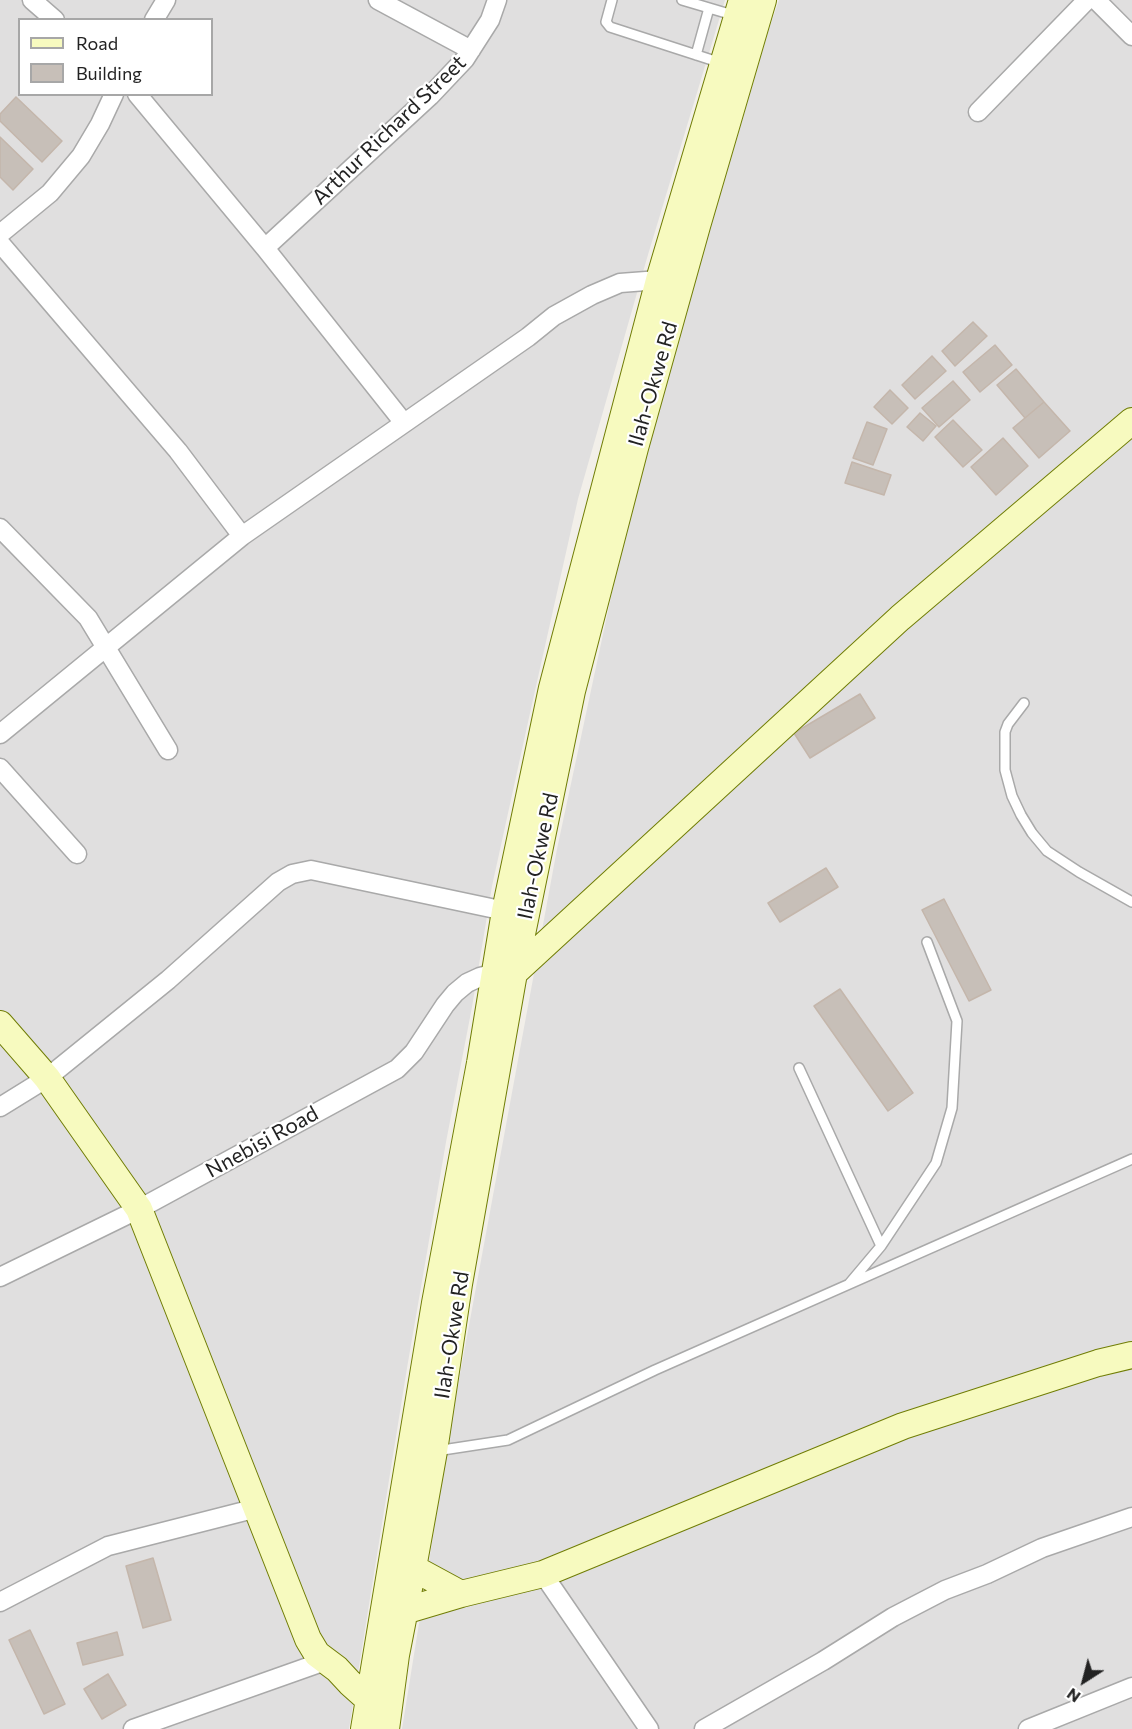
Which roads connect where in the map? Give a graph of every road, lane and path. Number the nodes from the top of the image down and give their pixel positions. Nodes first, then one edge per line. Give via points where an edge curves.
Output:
1 (32, 0) edge
2 (166, 0) edge
3 (378, 0) edge
4 (497, 0) edge
5 (612, 0) edge
6 (682, 0) edge
7 (1087, 0) edge
8 (1096, 0) edge
9 (748, 3) edge
10 (709, 8) junction
11 (53, 18) edge
12 (155, 18) edge
13 (1132, 36) edge
14 (471, 50) junction
15 (696, 55) junction
16 (721, 72) junction
17 (113, 96) edge
18 (139, 96) edge
19 (978, 112) dead end
20 (0, 234) edge
21 (0, 243) edge
22 (265, 248) junction
23 (658, 280) junction
24 (1132, 421) edge
25 (404, 423) junction
26 (0, 528) edge
27 (242, 536) junction
28 (105, 647) junction
29 (1024, 703) dead end
30 (0, 734) edge
31 (168, 750) dead end
32 (0, 768) edge
33 (77, 854) dead end
34 (1132, 902) edge
35 (505, 911) junction
36 (927, 942) dead end
37 (505, 973) junction
38 (0, 1024) edge
39 (799, 1068) dead end
40 (47, 1078) junction
41 (0, 1107) edge
42 (1132, 1159) edge
43 (139, 1209) junction
44 (881, 1246) junction
45 (0, 1277) edge
46 (848, 1286) junction
47 (1132, 1355) edge
48 (434, 1451) junction
49 (257, 1508) junction
50 (1132, 1517) edge
51 (413, 1568) junction
52 (543, 1574) junction
53 (461, 1594) junction
54 (0, 1602) edge
55 (404, 1611) junction
56 (386, 1655) junction
57 (331, 1665) junction
58 (1132, 1687) edge
59 (380, 1702) junction
60 (133, 1729) edge
61 (364, 1729) edge
62 (386, 1729) edge
63 (649, 1729) edge
64 (704, 1729) edge
65 (1028, 1729) edge

1 - 11 street
2 - 12 street
3 - 14 street
4 - 14 street, Arthur Richard Street via 490,20
5 - 15 lane via 606,22 610,27
6 - 10 lane
7 - 19 street
8 - 13 street
9 - 10 lane via 726,13
9 - 16 main road
9 - 37 main road, Ilah-Okwe Rd via 697,226 572,691
10 - 15 lane
14 - 22 street, Arthur Richard Street via 430,96
15 - 16 lane via 712,60
16 - 23 main road
17 - 20 street via 81,156 50,193
18 - 22 street
21 - 27 street via 178,451
22 - 25 street
23 - 25 street via 620,283 554,316
23 - 35 main road via 552,688
24 - 37 main road via 900,618
25 - 27 street
26 - 28 street via 88,618
27 - 28 street
28 - 30 street
28 - 31 street
29 - 34 lane via 1005,732 1005,770 1021,815 1047,851
32 - 33 street
35 - 37 main road
35 - 40 street via 311,870 292,874
36 - 44 lane via 957,1021 952,1108 936,1163
37 - 43 street, Nnebisi Road via 480,977 455,993 414,1052 397,1069
37 - 48 main road, Ilah-Okwe Rd
37 - 56 main road via 435,1303
38 - 40 main road
39 - 44 lane
40 - 41 street
40 - 43 main road
42 - 46 lane
43 - 45 street, Nnebisi Road
43 - 49 main road
44 - 46 lane
46 - 48 lane via 655,1370 508,1440
47 - 52 main road via 903,1426
48 - 51 main road, Ilah-Okwe Rd
49 - 54 street via 108,1546
49 - 57 main road via 308,1639 317,1654
50 - 64 street via 1042,1548 945,1590
51 - 53 main road
51 - 55 main road, Ilah-Okwe Rd
52 - 53 main road
52 - 63 street
53 - 55 main road
55 - 56 main road, Ilah-Okwe Rd
56 - 57 main road
56 - 59 main road
57 - 59 main road
57 - 60 street
58 - 65 street
59 - 61 main road
59 - 62 main road

